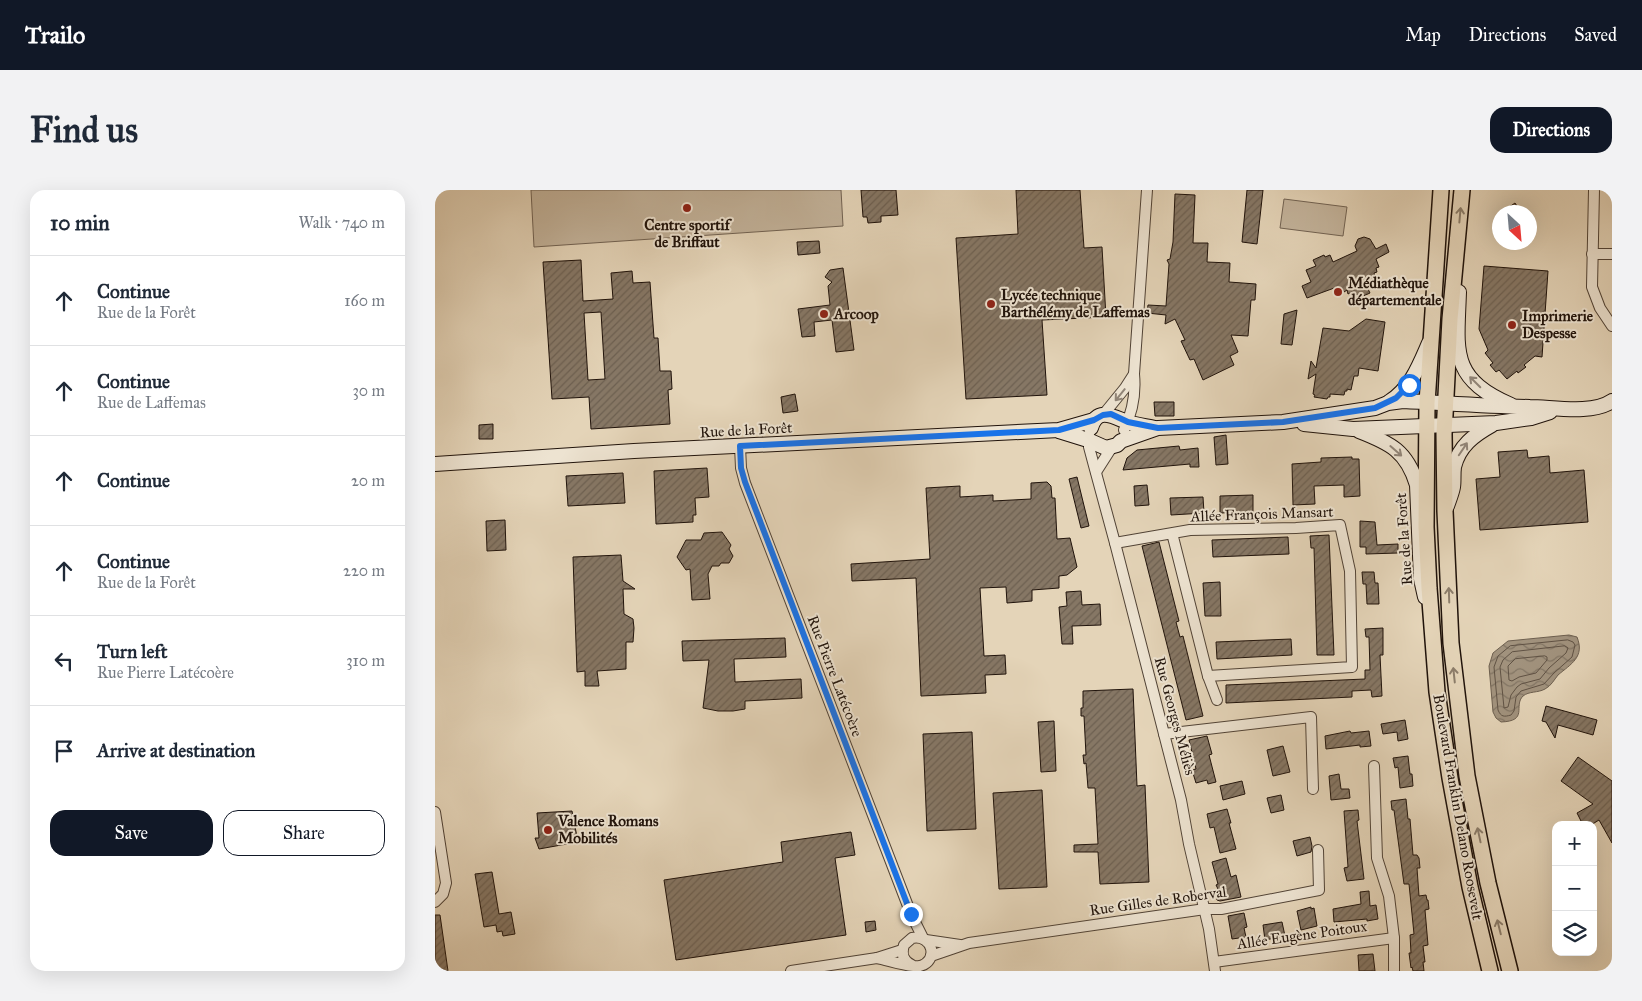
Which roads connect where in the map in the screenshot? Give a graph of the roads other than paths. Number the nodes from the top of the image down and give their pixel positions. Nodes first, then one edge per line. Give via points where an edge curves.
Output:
1 (1147, 190) edge
2 (1441, 190) edge
3 (1462, 190) edge
4 (1594, 190) edge
5 (1457, 244) junction
6 (1592, 254) junction
7 (1612, 254) edge
8 (1612, 326) edge
9 (1431, 337) junction
10 (1134, 374) junction
11 (1612, 401) edge
12 (1388, 403) junction
13 (1427, 403) junction
14 (1446, 403) junction
15 (1517, 407) junction
16 (1558, 410) junction
17 (1283, 422) junction
18 (1496, 423) junction
19 (1445, 425) junction
20 (1427, 426) junction
21 (1158, 428) junction
22 (1353, 429) junction
23 (1059, 430) junction
24 (1094, 430) junction
25 (1120, 431) junction
26 (740, 446) junction
27 (435, 464) edge
28 (1096, 472) junction
29 (1445, 511) junction
30 (1172, 533) junction
31 (1115, 543) junction
32 (1431, 619) junction
33 (1208, 676) junction
34 (1217, 700) dead end
35 (1164, 734) junction
36 (1374, 766) dead end
37 (1313, 789) dead end
38 (435, 812) edge
39 (1318, 850) dead end
40 (435, 902) edge
41 (1205, 909) junction
42 (911, 914) junction
43 (912, 938) junction
44 (1394, 938) junction
45 (924, 939) junction
46 (961, 945) junction
47 (902, 950) junction
48 (931, 956) junction
49 (877, 958) junction
50 (911, 966) edge
51 (1215, 967) edge
52 (791, 971) edge
53 (1394, 971) edge
54 (1490, 971) edge
55 (1509, 971) edge

1 - 10 street
2 - 9 main road, Boulevard Franklin Delano Roosevelt
5 -> 3 main road, Boulevard Franklin Delano Roosevelt
4 - 6 street
5 - 14 main road, Boulevard Franklin Delano Roosevelt
15 -> 5 street via 1476,384 1461,362 1457,346 1460,267
6 - 7 street
6 - 8 street via 1592,287
9 - 12 street, Rue de la Forêt via 1409,385
9 - 13 main road, Boulevard Franklin Delano Roosevelt
10 -> 24 street
10 - 25 street via 1135,394
11 - 16 street, Rue de la Forêt via 1597,407
12 - 13 street, Rue de la Forêt
12 - 17 street, Rue de la Forêt via 1375,408
13 - 14 street, Rue de la Forêt
13 - 20 main road, Boulevard Franklin Delano Roosevelt
14 - 15 street, Rue de la Forêt
14 - 19 main road, Boulevard Franklin Delano Roosevelt
15 - 16 street, Rue de la Forêt
16 - 18 street, Rue de la Forêt
17 - 21 street, Rue de la Forêt
17 - 22 street, Rue de la Forêt
18 - 19 street, Rue de la Forêt
29 -> 18 street via 1453,488 1454,468 1465,444
19 - 20 street, Rue de la Forêt
19 - 29 main road, Boulevard Franklin Delano Roosevelt
20 - 22 street, Rue de la Forêt
20 - 32 main road, Boulevard Franklin Delano Roosevelt via 1426,527
21 - 25 street
21 - 25 street
22 -> 32 street, Rue de la Forêt via 1397,450 1414,475 1421,579
23 - 24 street, Rue de la Forêt
23 - 24 street, Rue de la Forêt
23 - 26 street, Rue de la Forêt
24 - 25 street via 1101,446
24 - 25 street via 1111,414
24 - 28 street, Rue Georges Méliès
25 - 28 street
26 - 27 street, Rue de la Forêt
26 - 42 street, Rue Pierre Latécoère via 747,490
28 - 31 street, Rue Georges Méliès
55 -> 29 main road, Boulevard Franklin Delano Roosevelt via 1466,766 1451,644
30 - 31 street, Allée François Mansart
30 - 33 street, Allée François Mansart
30 - 33 street, Allée François Mansart via 1340,525 1350,571 1352,667
31 - 35 street, Rue Georges Méliès
32 - 54 main road, Boulevard Franklin Delano Roosevelt via 1437,692 1451,785
33 - 34 street
35 - 37 street via 1311,717
35 - 41 street, Rue Georges Méliès
36 - 44 street via 1377,858 1389,896
38 - 40 street via 446,882 443,894
39 - 41 street, Rue Gilles de Roberval via 1319,890 1221,909
41 - 46 street, Rue Gilles de Roberval
41 - 51 street, Rue Georges Méliès
42 - 43 street, Rue Pierre Latécoère
42 - 45 street, Rue Pierre Latécoère
43 - 45 street
43 - 47 street
44 - 51 street, Allée Eugène Poitoux
44 - 53 street
45 - 46 street, Rue Gilles de Roberval
45 - 48 street via 931,947
46 - 48 street, Rue Gilles de Roberval
47 - 49 street
47 - 50 street
48 - 50 street via 926,963
49 - 50 street
49 - 52 street

